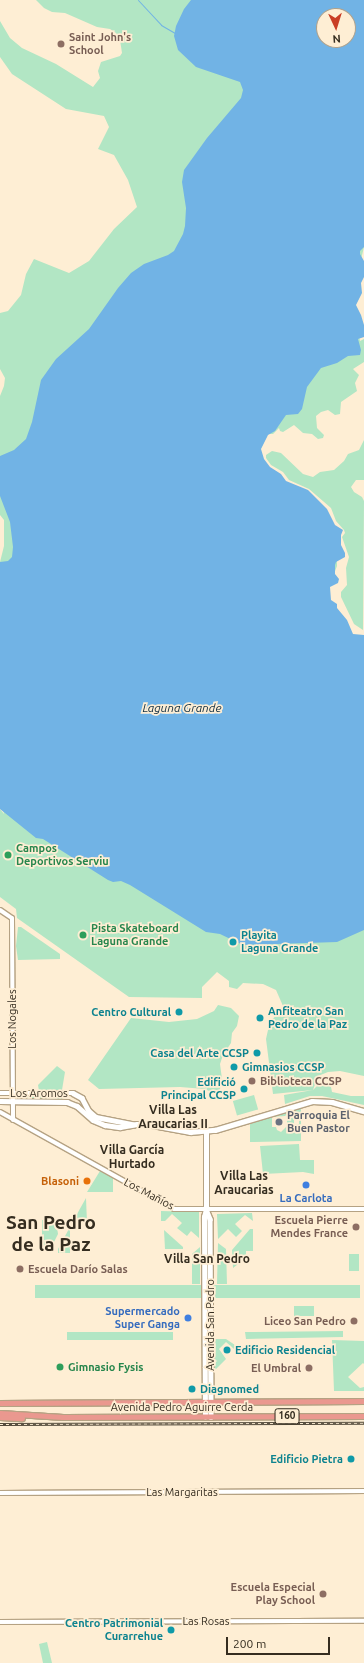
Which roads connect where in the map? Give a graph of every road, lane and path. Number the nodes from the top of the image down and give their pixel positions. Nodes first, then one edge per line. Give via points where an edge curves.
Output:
1 (0, 910) edge
2 (64, 1092) junction
3 (0, 1093) edge
4 (13, 1093) junction
5 (0, 1101) edge
6 (13, 1101) junction
7 (64, 1102) junction
8 (364, 1111) edge
9 (0, 1112) edge
10 (13, 1120) junction
11 (137, 1124) junction
12 (206, 1132) junction
13 (206, 1209) junction
14 (364, 1209) edge
15 (364, 1401) edge
16 (204, 1402) junction
17 (211, 1402) junction
18 (0, 1403) edge
19 (0, 1413) edge
20 (364, 1416) edge
21 (0, 1417) edge
22 (63, 1417) junction
23 (208, 1417) junction
24 (364, 1491) edge
25 (0, 1493) edge
26 (364, 1621) edge
27 (0, 1622) edge

1 - 4 street, Los Nogales via 12,918
2 - 4 main road, Los Aromos
2 - 7 main road
2 - 11 main road, Los Aromos via 80,1096 90,1113 96,1117
3 - 4 main road, Los Aromos
4 - 6 street, Los Nogales
5 - 6 main road, Los Aromos
6 - 7 main road, Los Aromos
6 - 10 street, Los Nogales
7 - 11 main road, Los Aromos via 77,1106 97,1123 124,1127
8 - 12 main road, Los Aromos via 332,1102 312,1101
9 - 10 street, Los Mañíos
10 - 13 street, Los Mañíos via 172,1208
11 - 12 main road, Los Aromos via 184,1132
12 - 13 main road, Avenida San Pedro
13 - 14 street, Los Mañíos
13 - 16 main road, Avenida San Pedro
13 - 17 main road, Avenida San Pedro via 210,1217
15 - 17 highway, Avenida Pedro Aguirre Cerda / 160
16 - 17 highway, Avenida Pedro Aguirre Cerda / 160
16 - 18 highway, Avenida Pedro Aguirre Cerda / 160
16 - 23 main road, Avenida San Pedro
17 - 23 main road, Avenida San Pedro
19 - 22 highway, Avenida Pedro Aguirre Cerda / 160
20 - 23 highway, Avenida Pedro Aguirre Cerda / 160
21 - 22 highway
22 - 23 highway, Avenida Pedro Aguirre Cerda / 160
24 - 25 street, Las Margaritas
26 - 27 street, Las Rosas

